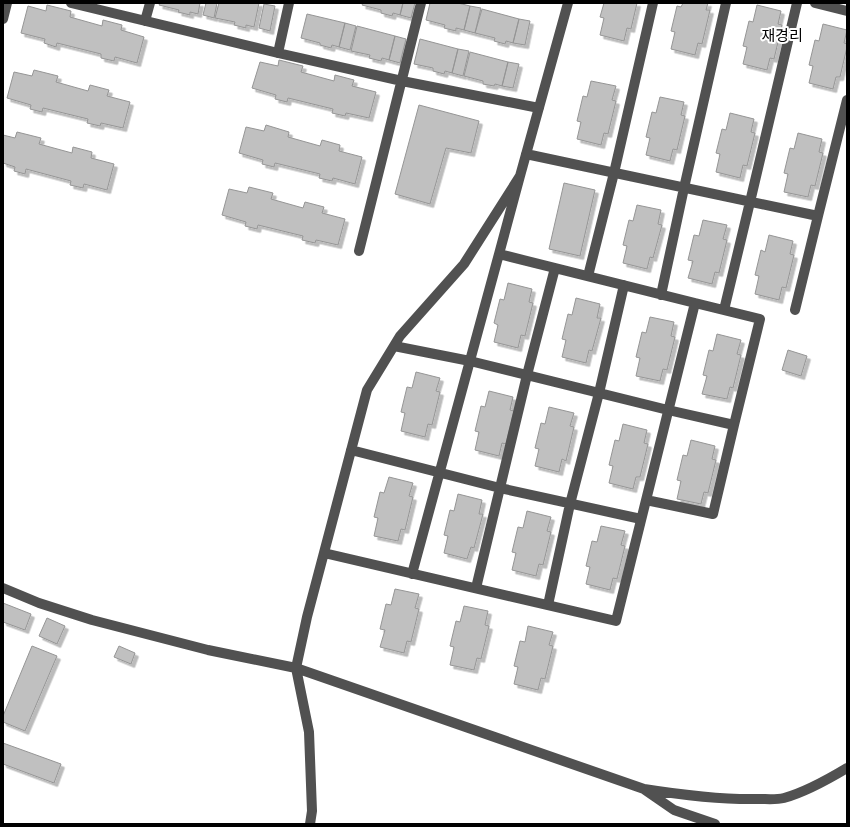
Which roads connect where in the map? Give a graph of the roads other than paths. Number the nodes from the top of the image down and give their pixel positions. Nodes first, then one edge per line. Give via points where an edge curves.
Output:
1 (7, 3) edge
2 (71, 3) edge
3 (150, 3) edge
4 (289, 3) edge
5 (421, 3) edge
6 (568, 3) edge
7 (653, 3) edge
8 (726, 3) edge
9 (797, 3) edge
10 (815, 3) edge
11 (847, 11) edge
12 (3, 19) edge
13 (146, 21) junction
14 (278, 53) junction
15 (402, 81) junction
16 (847, 100) edge
17 (539, 108) junction
18 (526, 154) junction
19 (614, 173) junction
20 (520, 176) junction
21 (684, 188) junction
22 (750, 202) junction
23 (818, 216) junction
24 (360, 251) dead end
25 (499, 254) junction
26 (555, 268) junction
27 (588, 276) junction
28 (624, 285) junction
29 (662, 295) junction
30 (695, 303) junction
31 (724, 310) junction
32 (795, 310) dead end
33 (394, 346) junction
34 (470, 361) junction
35 (527, 375) junction
36 (599, 393) junction
37 (668, 410) junction
38 (734, 425) junction
39 (351, 450) junction
40 (440, 472) junction
41 (500, 488) junction
42 (646, 500) junction
43 (570, 504) junction
44 (641, 519) junction
45 (324, 553) junction
46 (412, 574) junction
47 (3, 588) edge
48 (476, 588) junction
49 (548, 605) junction
50 (296, 668) junction
51 (847, 768) edge
52 (644, 789) junction
53 (310, 824) edge
54 (715, 824) edge

1 - 12 street
2 - 13 street
3 - 13 street
4 - 14 street
5 - 15 street
6 - 17 street
7 - 19 street
8 - 21 street
9 - 22 street
10 - 11 street
13 - 14 street
14 - 15 street
15 - 17 street
15 - 24 street
16 - 23 street
17 - 18 street
18 - 19 street
18 - 20 street
19 - 21 street
19 - 27 street
20 - 25 street
20 - 33 street via 464,264
21 - 22 street
21 - 29 street
22 - 23 street
22 - 31 street
23 - 32 street
25 - 26 street
25 - 34 street
26 - 27 street
26 - 35 street
27 - 28 street
28 - 29 street
28 - 36 street
29 - 30 street
30 - 31 street
30 - 37 street
31 - 38 street via 760,319
33 - 34 street
33 - 39 street via 367,390
34 - 35 street
34 - 40 street
35 - 36 street
35 - 41 street
36 - 37 street
36 - 43 street
37 - 38 street
37 - 42 street
38 - 42 street via 713,514
39 - 40 street
39 - 45 street
40 - 41 street
40 - 46 street
41 - 43 street
41 - 48 street
42 - 44 street
43 - 44 street
43 - 49 street
44 - 49 street via 616,621
45 - 46 street
45 - 50 street
46 - 48 street
47 - 50 street via 92,620 208,650
48 - 49 street
50 - 52 street
50 - 53 street via 309,732 312,811
51 - 52 street via 782,798 687,796
52 - 54 street via 674,810

